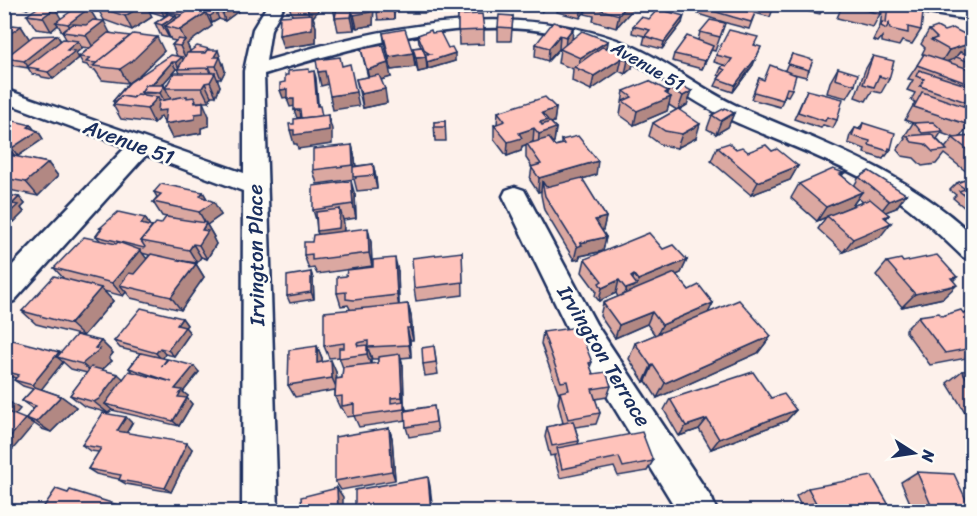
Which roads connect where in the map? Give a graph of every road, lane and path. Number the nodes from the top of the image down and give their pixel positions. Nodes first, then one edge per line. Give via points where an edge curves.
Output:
1 (277, 4) edge
2 (909, 4) edge
3 (972, 14) edge
4 (254, 71) junction
5 (4, 95) edge
6 (140, 147) junction
7 (255, 186) junction
8 (516, 196) dead end
9 (972, 250) edge
10 (4, 293) edge
11 (260, 512) edge
12 (699, 512) edge

1 - 4 street, Irvington Place via 262,29
2 - 3 street
4 - 7 street, Irvington Place
4 - 9 street, Avenue 51 via 432,21 512,18 568,28 612,45 715,105 841,158 889,183 941,220
5 - 6 street, Avenue 51
6 - 7 street, Avenue 51
6 - 10 street
7 - 11 street, Irvington Place
8 - 12 street, Irvington Terrace via 585,333

